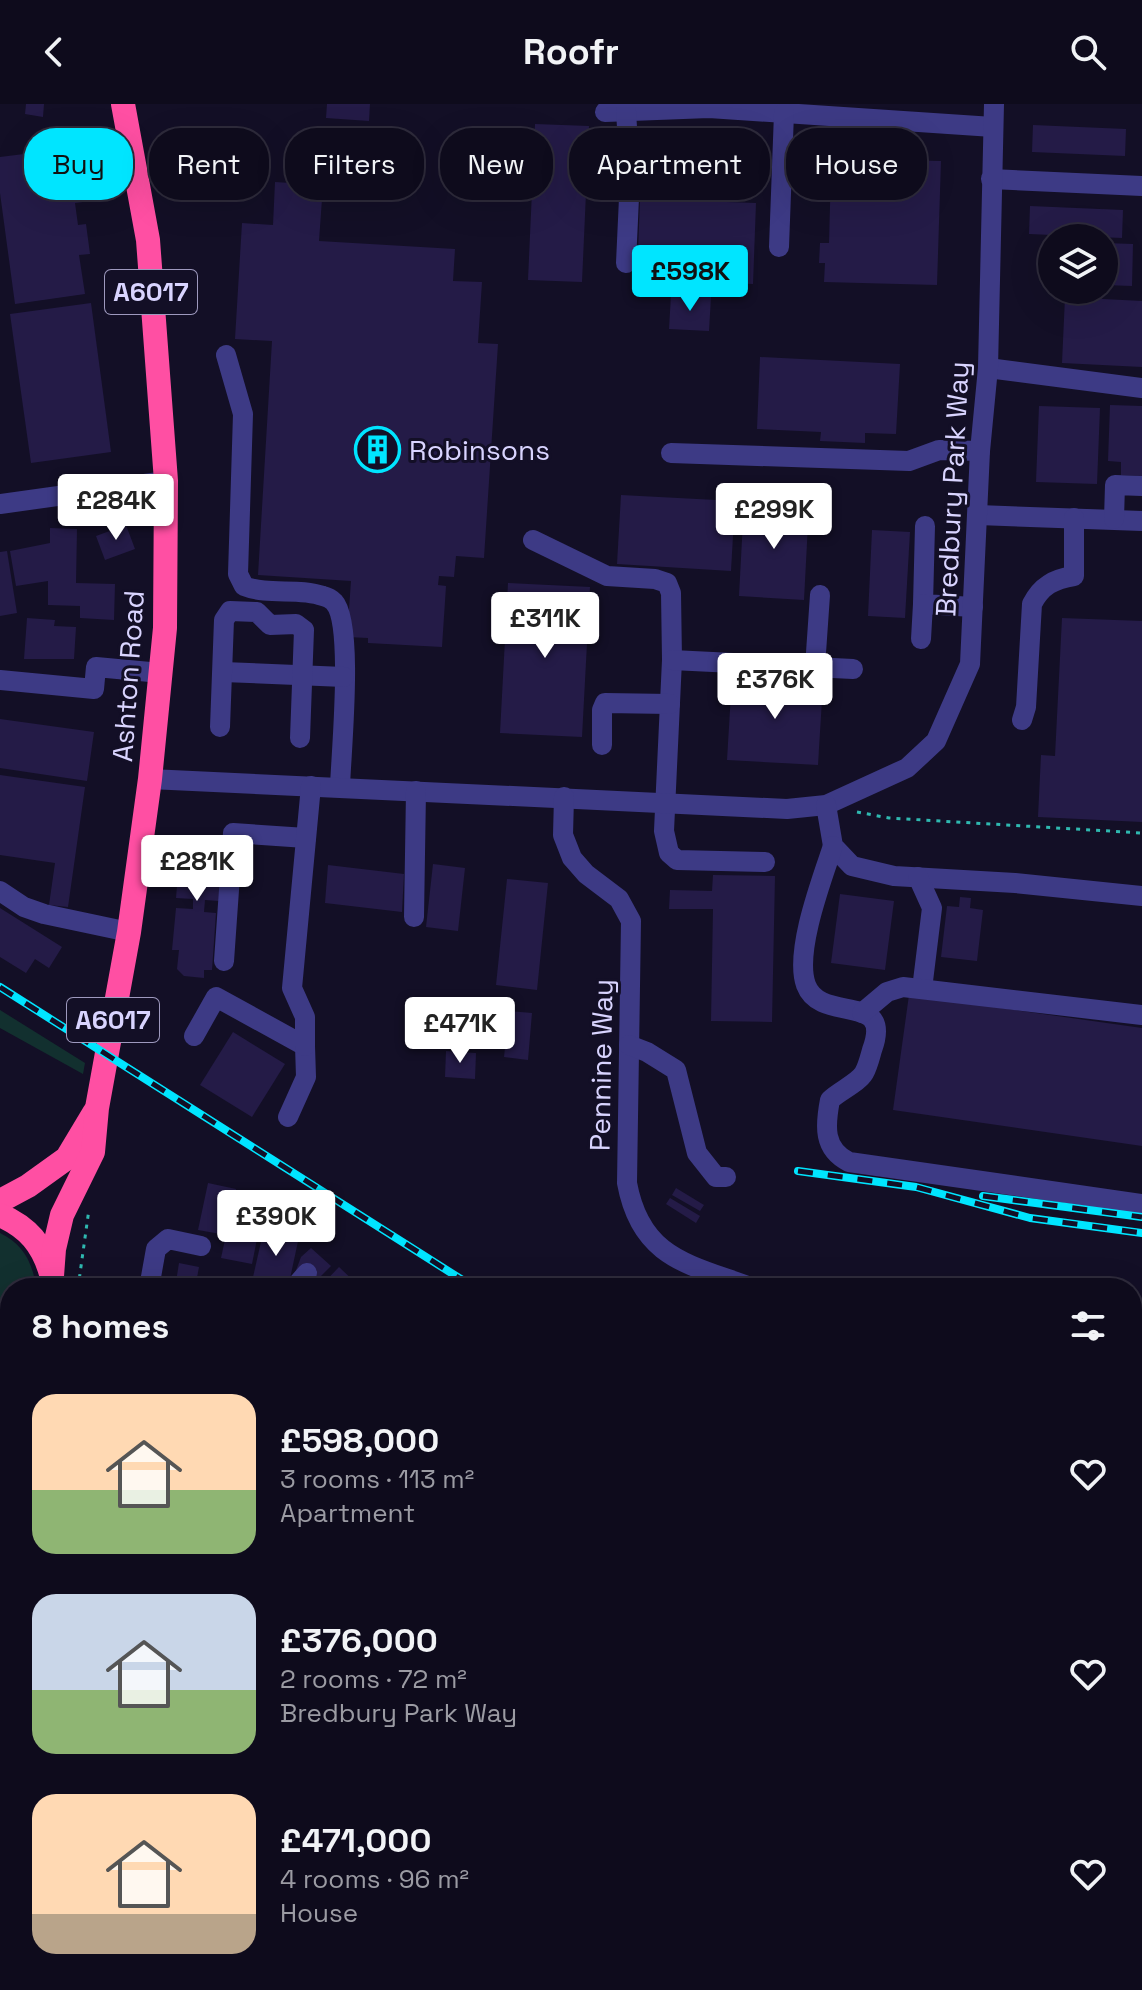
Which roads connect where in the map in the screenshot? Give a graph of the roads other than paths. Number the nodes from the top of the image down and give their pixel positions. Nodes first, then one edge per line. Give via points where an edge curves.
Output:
1 (123, 104) edge
2 (994, 104) edge
3 (709, 106) edge
4 (626, 111) junction
5 (605, 112) dead end
6 (889, 112) edge
7 (784, 113) junction
8 (993, 127) junction
9 (991, 179) junction
10 (1142, 186) edge
11 (779, 247) dead end
12 (626, 263) dead end
13 (226, 355) dead end
14 (988, 368) junction
15 (1142, 388) edge
16 (980, 451) junction
17 (671, 453) dead end
18 (166, 481) junction
19 (1142, 486) edge
20 (0, 504) edge
21 (978, 515) junction
22 (1074, 518) junction
23 (1114, 519) junction
24 (1142, 521) edge
25 (925, 526) dead end
26 (533, 540) dead end
27 (820, 595) dead end
28 (923, 604) junction
29 (973, 607) junction
30 (921, 639) dead end
31 (672, 660) junction
32 (815, 667) junction
33 (853, 669) dead end
34 (223, 672) junction
35 (161, 673) junction
36 (303, 675) junction
37 (344, 677) junction
38 (0, 680) edge
39 (670, 704) junction
40 (1022, 720) dead end
41 (220, 727) dead end
42 (300, 738) dead end
43 (602, 745) dead end
44 (150, 779) junction
45 (311, 786) junction
46 (340, 787) junction
47 (416, 791) junction
48 (564, 797) junction
49 (665, 802) junction
50 (826, 805) junction
51 (306, 838) junction
52 (833, 846) junction
53 (765, 862) dead end
54 (918, 877) junction
55 (0, 891) edge
56 (1142, 896) edge
57 (414, 917) dead end
58 (129, 932) junction
59 (224, 961) dead end
60 (922, 989) junction
61 (862, 1013) junction
62 (1142, 1015) edge
63 (194, 1036) dead end
64 (629, 1045) junction
65 (305, 1046) junction
66 (97, 1108) junction
67 (288, 1117) dead end
68 (726, 1177) dead end
69 (0, 1201) edge
70 (1142, 1204) edge
71 (0, 1215) edge
72 (201, 1246) dead end
73 (51, 1278) edge
74 (52, 1278) edge
75 (151, 1278) edge
76 (726, 1278) edge

1 - 18 highway, Ashton Road / A6017 via 148,240
2 - 8 street, Bredbury Park Way
3 - 4 street
3 - 7 street
4 - 5 street
4 - 12 street
6 - 7 street
6 - 8 street
7 - 11 street
8 - 9 street, Bredbury Park Way
9 - 10 street
9 - 14 street, Bredbury Park Way
13 - 37 street via 243,414 238,574 244,586 255,590 321,595 334,602 346,650
14 - 15 street
14 - 16 street, Bredbury Park Way
16 - 17 street via 939,450 909,461
16 - 21 street, Bredbury Park Way
18 - 20 street
18 - 35 highway, Ashton Road / A6017
19 - 23 street via 1115,485
21 - 22 street
21 - 29 street, Bredbury Park Way
22 - 23 street
22 - 40 street via 1074,576 1050,583 1032,604
23 - 24 street
25 - 28 street
26 - 31 street via 607,576 667,583
27 - 32 street
28 - 29 street
28 - 30 street
29 - 50 street, Bredbury Park Way via 970,664 936,741 907,768
31 - 32 street
31 - 39 street
32 - 33 street
34 - 36 street
34 - 36 street via 226,614 257,612 270,625 304,630
34 - 41 street
35 - 38 street via 96,667 94,689
35 - 44 highway, Ashton Road / A6017
36 - 37 street
36 - 42 street
37 - 46 street
39 - 43 street via 605,703
39 - 49 street
44 - 45 street, Bredbury Park Way
44 - 58 highway, Ashton Road / A6017
45 - 46 street, Bredbury Park Way
45 - 51 street
46 - 47 street, Bredbury Park Way
47 - 48 street, Bredbury Park Way
47 - 57 street
48 - 49 street, Bredbury Park Way
48 - 64 street, Pennine Way via 563,835 572,858 619,899 631,921
49 - 50 street, Bredbury Park Way via 787,809
49 - 53 street via 665,840 677,860
50 - 52 street
51 - 59 street via 233,833
51 - 65 street via 292,988 305,1017
52 - 54 street via 852,866
52 - 61 street via 809,916 806,984 813,997 826,1004
54 - 56 street
54 - 60 street via 932,908
55 - 58 street via 44,914
58 - 66 highway, Ashton Road / A6017
60 - 61 street via 887,992
60 - 62 street
61 - 70 street via 876,1022 878,1034 863,1075 830,1100 829,1144 836,1156
63 - 65 street via 216,997
64 - 68 street via 676,1070 697,1153 716,1177
64 - 76 street, Pennine Way via 627,1183 632,1209 644,1232 663,1251
65 - 67 street via 306,1077
66 - 69 highway, Ashton Road / A6017 via 67,1158
66 - 74 highway, Ashton Road / A6017 via 93,1152 62,1215
71 - 73 highway via 35,1238
72 - 75 street via 168,1239 156,1249

